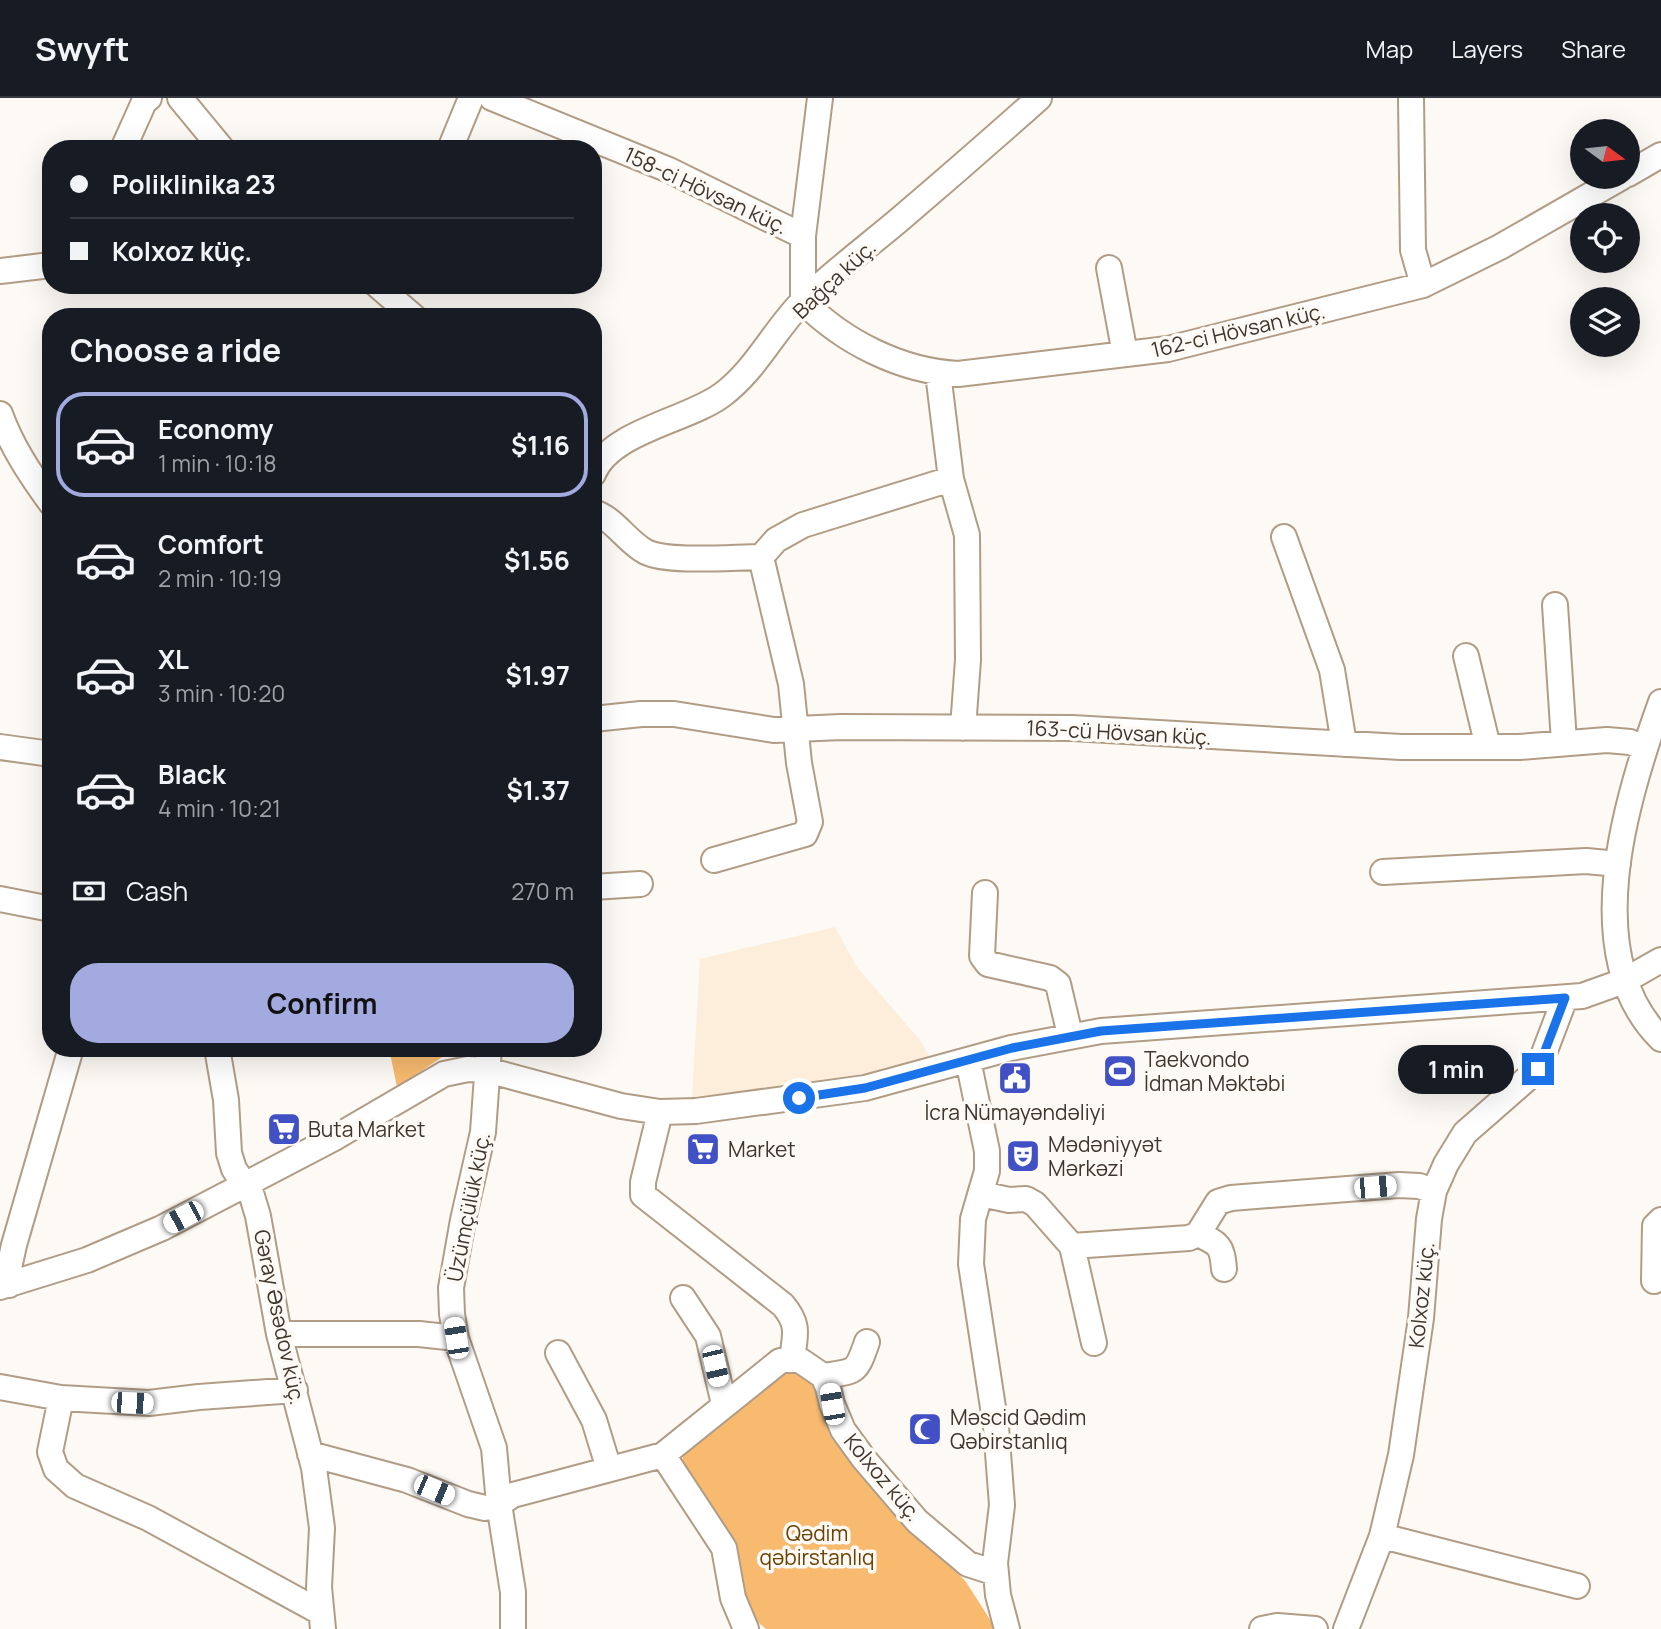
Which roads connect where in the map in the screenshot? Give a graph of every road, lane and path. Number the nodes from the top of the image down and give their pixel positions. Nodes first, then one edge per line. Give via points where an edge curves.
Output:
1 (149, 98) edge
2 (180, 98) edge
3 (471, 98) edge
4 (492, 98) edge
5 (820, 98) edge
6 (1039, 98) edge
7 (1411, 98) edge
8 (127, 140) edge
9 (215, 140) edge
10 (454, 140) edge
11 (595, 140) edge
12 (602, 143) edge
13 (1661, 155) edge
14 (1640, 167) edge
15 (1601, 189) edge
16 (803, 236) junction
17 (42, 266) edge
18 (1109, 268) dead end
19 (0, 271) edge
20 (1423, 285) junction
21 (385, 295) edge
22 (803, 301) junction
23 (402, 308) edge
24 (1125, 354) junction
25 (938, 373) junction
26 (0, 414) edge
27 (602, 461) edge
28 (951, 479) junction
29 (42, 490) edge
30 (602, 518) edge
31 (1284, 537) dead end
32 (761, 557) junction
33 (1555, 605) dead end
34 (1466, 656) dead end
35 (1661, 702) edge
36 (602, 718) edge
37 (963, 727) junction
38 (796, 730) junction
39 (1564, 743) junction
40 (1344, 744) junction
41 (0, 747) edge
42 (1488, 747) junction
43 (1644, 748) junction
44 (42, 753) edge
45 (714, 860) dead end
46 (1618, 864) junction
47 (1383, 872) dead end
48 (640, 884) dead end
49 (602, 886) edge
50 (985, 892) dead end
51 (0, 900) edge
52 (42, 907) edge
53 (1661, 960) edge
54 (1624, 981) junction
55 (1565, 998) junction
56 (1070, 1035) junction
57 (1661, 1039) edge
58 (68, 1057) edge
59 (219, 1057) edge
60 (488, 1059) edge
61 (968, 1060) junction
62 (660, 1112) junction
63 (244, 1184) junction
64 (1434, 1191) junction
65 (981, 1194) junction
66 (1661, 1220) edge
67 (1198, 1234) junction
68 (1072, 1247) junction
69 (1224, 1269) dead end
70 (1654, 1281) dead end
71 (4, 1286) edge
72 (682, 1298) dead end
73 (279, 1334) junction
74 (456, 1338) junction
75 (867, 1342) dead end
76 (1094, 1343) dead end
77 (558, 1353) dead end
78 (792, 1359) junction
79 (823, 1376) junction
80 (0, 1387) edge
81 (295, 1390) junction
82 (61, 1398) junction
83 (724, 1404) junction
84 (310, 1454) junction
85 (663, 1455) junction
86 (610, 1469) junction
87 (499, 1504) junction
88 (1382, 1536) junction
89 (996, 1573) junction
90 (1577, 1586) dead end
91 (317, 1624) edge
92 (513, 1629) edge
93 (746, 1629) edge
94 (1007, 1629) edge
95 (1262, 1629) edge
96 (1315, 1629) edge
97 (1346, 1629) edge

1 - 8 street
2 - 9 street
3 - 10 street
4 - 11 street, 158-ci Hövsan küç.
5 - 16 street
6 - 22 street, Bağça küç.
7 - 20 street via 1413,250
12 - 16 street, 158-ci Hövsan küç.
13 - 14 street
15 - 20 street, 162-ci Hövsan küç.
16 - 22 street
17 - 19 street
18 - 24 street
20 - 24 street, 162-ci Hövsan küç. via 1168,349
21 - 23 street
22 - 25 street, 162-ci Hövsan küç. via 824,323 879,355
22 - 27 street, Bağça küç. via 758,359 722,395 637,434
24 - 25 street, 162-ci Hövsan küç.
25 - 28 street
26 - 29 street via 9,438
28 - 32 street via 803,525 775,540
28 - 37 street via 967,534 968,660
30 - 32 street via 649,553
31 - 40 street via 1332,670
32 - 38 street via 791,684
33 - 39 street
34 - 42 street
35 - 43 street
36 - 38 street, 163-cü Hövsan küç. via 674,714
37 - 38 street, 163-cü Hövsan küç.
37 - 40 street, 163-cü Hövsan küç. via 1072,728
38 - 45 street via 810,822 805,834
39 - 42 street, 163-cü Hövsan küç.
39 - 43 street, 163-cü Hövsan küç. via 1607,740
40 - 42 street, 163-cü Hövsan küç.
41 - 44 street
43 - 46 street
46 - 47 street via 1586,861
46 - 54 street via 1615,930
48 - 49 street
50 - 56 street via 982,956 988,964 1051,978 1058,985
51 - 52 street
53 - 54 street
54 - 55 street
54 - 57 street
55 - 56 street
55 - 64 street, Kolxoz küç. via 1538,1069 1465,1133
56 - 61 street
58 - 71 street
59 - 63 street, Gəray Əsədov küç. via 229,1153
60 - 62 street via 621,1106
60 - 63 street via 444,1074
60 - 74 street, Üzümçülük küç. via 483,1132 451,1288
61 - 62 street via 865,1088 726,1108
61 - 65 street via 987,1151
62 - 78 street via 643,1195 794,1318
63 - 71 street via 162,1228 87,1260
63 - 73 street, Gəray Əsədov küç. via 258,1216
64 - 67 street via 1399,1185 1231,1198 1218,1202
64 - 88 street, Kolxoz küç. via 1401,1455
65 - 68 street via 1035,1204
65 - 89 street via 973,1219 971,1264 1001,1483
66 - 70 street via 1655,1226
67 - 68 street
67 - 69 street via 1218,1244
68 - 76 street
72 - 83 street via 708,1335
73 - 74 street
73 - 81 street, Gəray Əsədov küç.
74 - 87 street, Üzümçülük küç. via 494,1448
75 - 79 street via 859,1366
77 - 86 street via 594,1420
78 - 79 street
78 - 83 street via 780,1361
79 - 89 street, Kolxoz küç. via 843,1430 917,1521 968,1564
80 - 82 street
81 - 82 street via 149,1404
81 - 84 street, Gəray Əsədov küç.
82 - 91 street via 50,1452 56,1469 75,1486 148,1518
83 - 85 street
84 - 87 street via 407,1480 468,1504 485,1508
84 - 91 street, Gəray Əsədov küç. via 321,1528
85 - 86 street
85 - 93 street via 724,1548 733,1598
86 - 87 street via 513,1495
87 - 92 street, Üzümçülük küç. via 513,1592
88 - 90 street
88 - 97 street, Kolxoz küç.
89 - 94 street
95 - 96 street

